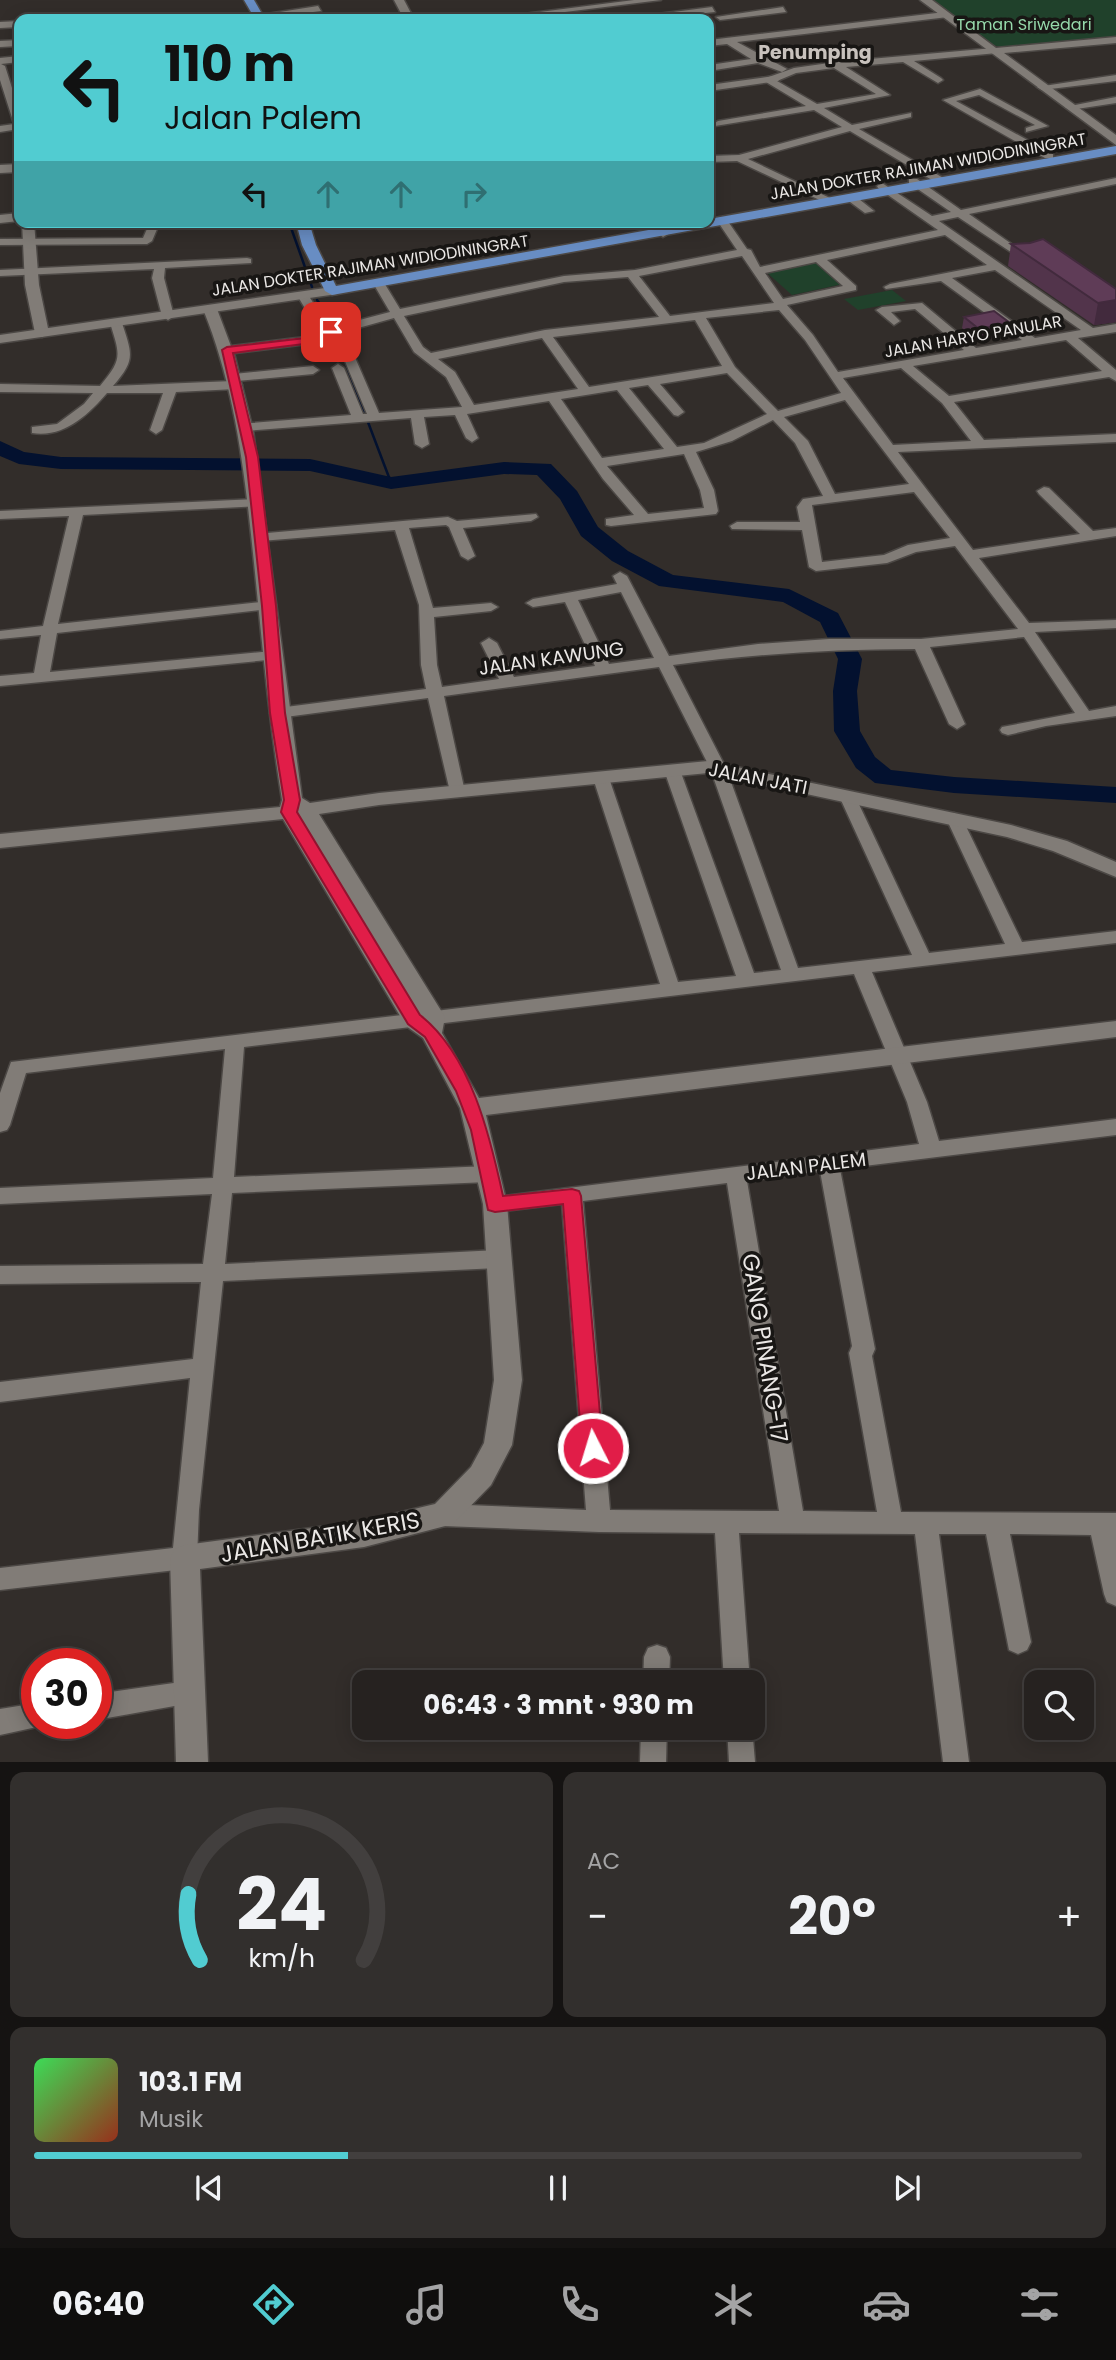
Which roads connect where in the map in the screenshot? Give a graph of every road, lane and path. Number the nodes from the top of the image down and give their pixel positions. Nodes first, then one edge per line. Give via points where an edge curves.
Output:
1 (550, 0) edge
2 (657, 0) edge
3 (701, 0) edge
4 (744, 0) edge
5 (925, 0) edge
6 (638, 2) junction
7 (587, 8) junction
8 (318, 9) dead end
9 (783, 10) dead end
10 (558, 12) junction
11 (759, 13) junction
12 (285, 14) edge
13 (538, 14) edge
14 (593, 14) edge
15 (651, 14) edge
16 (945, 15) junction
17 (714, 17) edge
18 (720, 17) junction
19 (767, 20) dead end
20 (714, 21) edge
21 (775, 27) dead end
22 (784, 34) junction
23 (745, 38) junction
24 (1116, 40) edge
25 (729, 41) junction
26 (714, 42) edge
27 (994, 51) junction
28 (903, 58) junction
29 (759, 60) junction
30 (836, 65) junction
31 (0, 67) edge
32 (714, 67) edge
33 (783, 74) junction
34 (1116, 78) edge
35 (938, 80) dead end
36 (3, 84) edge
37 (714, 87) edge
38 (1042, 87) junction
39 (1116, 100) edge
40 (1069, 107) junction
41 (818, 108) junction
42 (908, 116) dead end
43 (718, 124) dead end
44 (851, 128) junction
45 (1029, 130) dead end
46 (1116, 141) edge
47 (1116, 150) edge
48 (1049, 156) dead end
49 (739, 158) junction
50 (714, 159) edge
51 (941, 181) junction
52 (1116, 181) edge
53 (916, 183) junction
54 (886, 188) junction
55 (850, 198) junction
56 (828, 201) junction
57 (869, 211) dead end
58 (960, 214) junction
59 (931, 219) junction
60 (723, 222) junction
61 (714, 224) edge
62 (28, 228) edge
63 (153, 228) edge
64 (304, 228) edge
65 (657, 228) edge
66 (690, 228) edge
67 (949, 231) junction
68 (663, 233) junction
69 (29, 241) junction
70 (0, 242) edge
71 (747, 253) junction
72 (818, 258) junction
73 (1026, 259) edge
74 (247, 261) dead end
75 (160, 265) junction
76 (998, 266) junction
77 (32, 271) junction
78 (758, 271) junction
79 (0, 273) edge
80 (631, 273) junction
81 (943, 277) junction
82 (379, 284) junction
83 (890, 287) dead end
84 (332, 291) junction
85 (303, 295) junction
86 (781, 304) junction
87 (211, 309) junction
88 (399, 314) junction
89 (698, 315) junction
90 (168, 316) junction
91 (667, 319) junction
92 (894, 321) dead end
93 (116, 323) junction
94 (1116, 328) edge
95 (1091, 332) junction
96 (41, 333) junction
97 (332, 333) junction
98 (545, 334) junction
99 (1068, 336) junction
100 (0, 339) edge
101 (1031, 342) junction
102 (227, 350) junction
103 (333, 352) dead end
104 (973, 352) junction
105 (429, 357) junction
106 (903, 364) junction
107 (338, 368) dead end
108 (730, 369) junction
109 (313, 370) dead end
110 (1114, 375) edge
111 (835, 376) junction
112 (651, 381) junction
113 (235, 382) junction
114 (620, 386) junction
115 (0, 388) edge
116 (171, 389) junction
117 (102, 390) junction
118 (586, 391) junction
119 (848, 395) junction
120 (553, 397) junction
121 (946, 400) junction
122 (465, 411) junction
123 (678, 412) dead end
124 (417, 414) junction
125 (777, 414) junction
126 (367, 418) junction
127 (245, 427) junction
128 (37, 430) dead end
129 (156, 430) dead end
130 (472, 438) dead end
131 (1116, 438) edge
132 (422, 444) dead end
133 (981, 445) junction
134 (889, 449) junction
135 (682, 451) junction
136 (599, 463) junction
137 (918, 488) junction
138 (1044, 491) dead end
139 (830, 497) junction
140 (256, 503) junction
141 (77, 513) junction
142 (0, 514) edge
143 (531, 517) dead end
144 (644, 518) junction
145 (611, 523) dead end
146 (401, 525) junction
147 (455, 525) junction
148 (737, 526) dead end
149 (808, 526) junction
150 (1116, 532) edge
151 (1090, 536) junction
152 (261, 537) junction
153 (960, 541) junction
154 (970, 555) junction
155 (468, 556) dead end
156 (570, 597) junction
157 (533, 603) dead end
158 (269, 606) junction
159 (491, 607) dead end
160 (426, 614) junction
161 (1116, 624) edge
162 (49, 629) junction
163 (1026, 630) junction
164 (0, 635) edge
165 (489, 643) dead end
166 (920, 644) junction
167 (274, 656) junction
168 (665, 662) junction
169 (604, 670) junction
170 (41, 677) junction
171 (0, 681) edge
172 (509, 683) junction
173 (434, 692) junction
174 (1116, 711) edge
175 (278, 713) junction
176 (1084, 716) junction
177 (957, 724) dead end
178 (1008, 730) dead end
179 (718, 768) junction
180 (672, 770) junction
181 (601, 778) junction
182 (457, 792) junction
183 (848, 798) junction
184 (357, 802) junction
185 (296, 807) junction
186 (954, 818) junction
187 (324, 838) junction
188 (0, 841) edge
189 (1116, 870) edge
190 (345, 889) junction
191 (1116, 937) edge
192 (1017, 948) junction
193 (923, 960) junction
194 (861, 968) junction
195 (792, 976) junction
196 (747, 981) junction
197 (671, 989) junction
198 (426, 1023) junction
199 (1116, 1029) edge
200 (235, 1041) junction
201 (898, 1056) junction
202 (472, 1108) junction
203 (0, 1125) edge
204 (1116, 1126) edge
205 (931, 1150) junction
206 (829, 1165) junction
207 (488, 1174) junction
208 (736, 1174) junction
209 (223, 1185) junction
210 (0, 1196) edge
211 (572, 1196) junction
212 (495, 1204) junction
213 (498, 1259) junction
214 (213, 1273) junction
215 (0, 1275) edge
216 (203, 1367) junction
217 (0, 1392) edge
218 (443, 1514) junction
219 (599, 1521) junction
220 (726, 1521) junction
221 (891, 1521) junction
222 (925, 1521) junction
223 (793, 1522) junction
224 (996, 1522) junction
225 (1109, 1524) edge
226 (185, 1558) junction
227 (0, 1579) edge
228 (1116, 1594) edge
229 (1018, 1642) dead end
230 (736, 1670) edge
231 (188, 1693) junction
232 (112, 1705) edge
233 (21, 1719) edge
234 (0, 1722) edge
235 (654, 1740) edge
236 (741, 1740) edge
237 (192, 1762) edge
238 (653, 1762) edge
239 (742, 1762) edge
240 (957, 1762) edge

1 - 10 street
2 - 6 street
3 - 18 street
4 - 11 street
5 - 16 street
6 - 7 street
6 - 15 street
7 - 10 street
7 - 14 street
8 - 12 street
9 - 11 street
10 - 13 street
11 - 18 street
11 - 19 street
16 - 22 street
16 - 27 street
17 - 18 street
18 - 20 street
18 - 23 street
21 - 22 street
22 - 23 street
23 - 25 street
24 - 27 street
25 - 26 street
25 - 29 street
27 - 28 street
27 - 38 street
28 - 30 street
28 - 35 street
29 - 32 street
29 - 33 street
30 - 33 street
30 - 41 street via 885,95
31 - 36 street
33 - 37 street
33 - 41 street
34 - 38 street
38 - 40 street
39 - 40 street
40 - 46 street
41 - 43 street
41 - 44 street
42 - 44 street
44 - 49 street
44 - 51 street
45 - 48 street via 1044,126 980,92 948,100
47 - 51 main road, JALAN DOKTER RAJIMAN WIDIODININGRAT
49 - 50 street
49 - 56 street
51 - 53 main road, JALAN DOKTER RAJIMAN WIDIODININGRAT
52 - 58 street
53 - 54 main road, JALAN DOKTER RAJIMAN WIDIODININGRAT
53 - 58 street
54 - 55 main road, JALAN DOKTER RAJIMAN WIDIODININGRAT
54 - 59 street
55 - 56 main road, JALAN DOKTER RAJIMAN WIDIODININGRAT
55 - 57 street
56 - 60 main road, JALAN DOKTER RAJIMAN WIDIODININGRAT
58 - 59 street
58 - 73 street
59 - 67 street
60 - 61 main road, JALAN DOKTER RAJIMAN WIDIODININGRAT
60 - 71 street
62 - 69 street
63 - 69 street via 148,241
64 - 84 main road
65 - 68 street
66 - 68 main road, JALAN DOKTER RAJIMAN WIDIODININGRAT
67 - 72 street
67 - 76 street
68 - 82 main road, JALAN DOKTER RAJIMAN WIDIODININGRAT
69 - 70 street
69 - 77 street
71 - 78 street
71 - 80 street
72 - 78 street
72 - 86 street via 852,288
74 - 75 street
75 - 77 street
75 - 90 street via 159,284
76 - 81 street
76 - 95 street
77 - 79 street
77 - 96 street
78 - 86 street
80 - 88 street via 564,279
80 - 91 street
81 - 83 street
81 - 101 street
82 - 84 main road, JALAN DOKTER RAJIMAN WIDIODININGRAT
82 - 88 street
84 - 85 street, JALAN DOKTER RAJIMAN WIDIODININGRAT
85 - 87 street, JALAN DOKTER RAJIMAN WIDIODININGRAT
85 - 97 street
86 - 89 street
86 - 111 street
87 - 90 street, JALAN DOKTER RAJIMAN WIDIODININGRAT
87 - 102 street
88 - 97 street
88 - 105 street via 409,335
89 - 91 street
89 - 108 street
90 - 93 street, JALAN DOKTER RAJIMAN WIDIODININGRAT
91 - 98 street
92 - 104 street via 883,310 918,304
93 - 96 street, JALAN DOKTER RAJIMAN WIDIODININGRAT
93 - 117 street via 126,360
94 - 95 street, JALAN HARYO PANULAR
95 - 99 street, JALAN HARYO PANULAR
96 - 100 street, JALAN DOKTER RAJIMAN WIDIODININGRAT
97 - 102 street
97 - 103 street
97 - 126 street
98 - 105 street
98 - 118 street
99 - 101 street, JALAN HARYO PANULAR
99 - 110 street
101 - 104 street, JALAN HARYO PANULAR
102 - 113 street
104 - 106 street, JALAN HARYO PANULAR
105 - 122 street via 450,374
106 - 111 street, JALAN HARYO PANULAR
106 - 121 street
107 - 126 street
108 - 112 street
108 - 125 street
109 - 113 street
110 - 121 street
111 - 119 street
112 - 114 street
112 - 123 street
113 - 116 street
113 - 127 street
114 - 118 street
114 - 135 street
115 - 117 street
116 - 117 street
116 - 129 street
117 - 128 street via 88,407 61,426
118 - 120 street
119 - 125 street
119 - 134 street
120 - 122 street
120 - 136 street
121 - 133 street
122 - 124 street
122 - 130 street
124 - 126 street
124 - 132 street
125 - 135 street via 719,442
125 - 139 street via 808,452
126 - 127 street
127 - 140 street
131 - 133 street
133 - 134 street
134 - 137 street
135 - 136 street
135 - 144 street via 708,490 713,519
136 - 144 street
137 - 139 street
137 - 153 street
138 - 151 street
139 - 149 street via 805,504
140 - 141 street
140 - 152 street
141 - 142 street
141 - 162 street
143 - 147 street
144 - 145 street
146 - 147 street via 445,520
146 - 152 street
146 - 160 street
147 - 155 street
148 - 149 street
149 - 153 street via 817,568 891,558 913,548
150 - 151 street
151 - 154 street
152 - 158 street
153 - 154 street
154 - 163 street
156 - 157 street
156 - 168 street via 623,582
156 - 169 street
158 - 162 street
158 - 167 street
159 - 160 street
160 - 173 street
161 - 163 street, JALAN KAWUNG
162 - 164 street
162 - 170 street
163 - 166 street, JALAN KAWUNG
163 - 176 street
165 - 172 street
166 - 168 street, JALAN KAWUNG via 771,648
166 - 177 street
167 - 170 street
167 - 175 street
168 - 169 street, JALAN KAWUNG
168 - 179 street
169 - 172 street, JALAN KAWUNG
170 - 171 street
172 - 173 street, JALAN KAWUNG
173 - 175 street, JALAN KAWUNG
173 - 182 street
174 - 176 street
175 - 185 street
176 - 178 street
179 - 180 street, JALAN JATI
179 - 183 street, JALAN JATI
179 - 195 street
180 - 181 street, JALAN JATI
180 - 196 street
181 - 182 street, JALAN JATI
181 - 197 street
182 - 184 street, JALAN JATI
183 - 186 street, JALAN JATI
183 - 193 street
184 - 185 street, JALAN JATI
184 - 187 street
185 - 187 street
185 - 188 street, JALAN JATI
185 - 190 street
186 - 189 street, JALAN JATI via 1047,842
186 - 192 street
187 - 190 street
190 - 198 street, JALAN BATIK KERIS
191 - 192 street
192 - 193 street
193 - 194 street
194 - 195 street
194 - 201 street
195 - 196 street
196 - 197 street
197 - 198 street
198 - 200 street
198 - 202 street, JALAN BATIK KERIS
199 - 201 street
200 - 203 street via 18,1067
200 - 209 street
201 - 202 street
201 - 205 street
202 - 207 street, JALAN BATIK KERIS
204 - 205 street, JALAN PALEM
205 - 206 street, JALAN PALEM
206 - 208 street, JALAN PALEM
206 - 221 street
207 - 209 street
207 - 212 street, JALAN BATIK KERIS
208 - 211 street, JALAN PALEM
208 - 223 street, GANG PINANG-17
209 - 210 street
209 - 214 street
211 - 212 street, JALAN PALEM
211 - 219 street
212 - 213 street, JALAN BATIK KERIS
213 - 214 street
213 - 218 street, JALAN BATIK KERIS via 508,1380 502,1432 481,1476
214 - 215 street
214 - 216 street
216 - 217 street
216 - 226 street
218 - 219 street
218 - 226 street, JALAN BATIK KERIS via 364,1534
219 - 220 street
220 - 223 street
220 - 230 street
221 - 222 street
221 - 223 street
222 - 224 street
222 - 240 street
224 - 225 street
224 - 229 street
225 - 228 street
226 - 227 street
226 - 231 street
231 - 232 street
231 - 237 street
233 - 234 street
235 - 238 street
236 - 239 street

